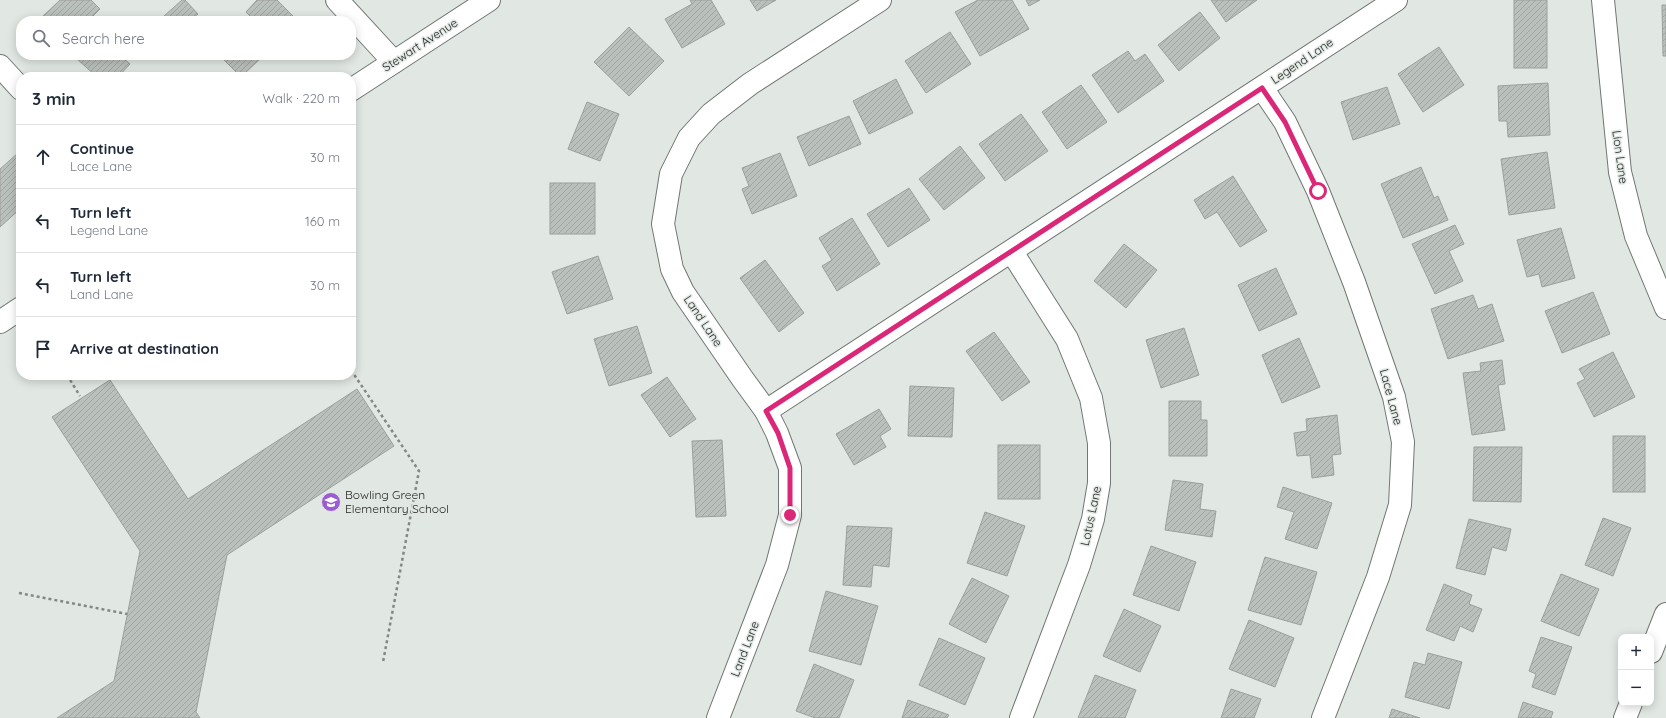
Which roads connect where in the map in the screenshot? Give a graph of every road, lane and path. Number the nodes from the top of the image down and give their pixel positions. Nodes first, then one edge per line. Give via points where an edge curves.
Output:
1 (337, 0) edge
2 (489, 0) edge
3 (880, 0) edge
4 (1396, 0) edge
5 (1603, 0) edge
6 (352, 16) edge
7 (356, 21) edge
8 (394, 62) junction
9 (0, 66) edge
10 (16, 84) edge
11 (356, 87) edge
12 (1262, 88) junction
13 (1012, 252) junction
14 (1666, 308) edge
15 (16, 311) edge
16 (0, 322) edge
17 (356, 378) edge
18 (70, 380) edge
19 (80, 396) dead end
20 (766, 411) junction
21 (19, 593) dead end
22 (127, 614) dead end
23 (1666, 614) edge
24 (1654, 644) edge
25 (384, 662) dead end
26 (1630, 706) edge
27 (718, 718) edge
28 (1021, 718) edge
29 (1323, 718) edge
30 (1625, 718) edge

1 - 6 street
2 - 8 street, Stewart Avenue
3 - 20 street, Land Lane via 750,84 712,114 689,138 670,174 663,224 672,269 683,292
4 - 12 street, Legend Lane
5 - 14 street, Lion Lane via 1620,172 1636,236
7 - 8 street
8 - 11 street, Stewart Avenue
9 - 10 street
12 - 13 street, Legend Lane
12 - 29 street, Lace Lane via 1288,129 1318,191 1352,275 1394,397 1402,442 1400,505 1378,577
13 - 20 street, Legend Lane
13 - 28 street, Lotus Lane via 1067,339 1091,398 1099,442 1099,483 1093,519 1079,565
15 - 16 street
17 - 25 path via 418,471
18 - 19 path
20 - 27 street, Land Lane via 778,433 790,468 790,515 777,565
21 - 22 path
23 - 24 street
26 - 30 street

